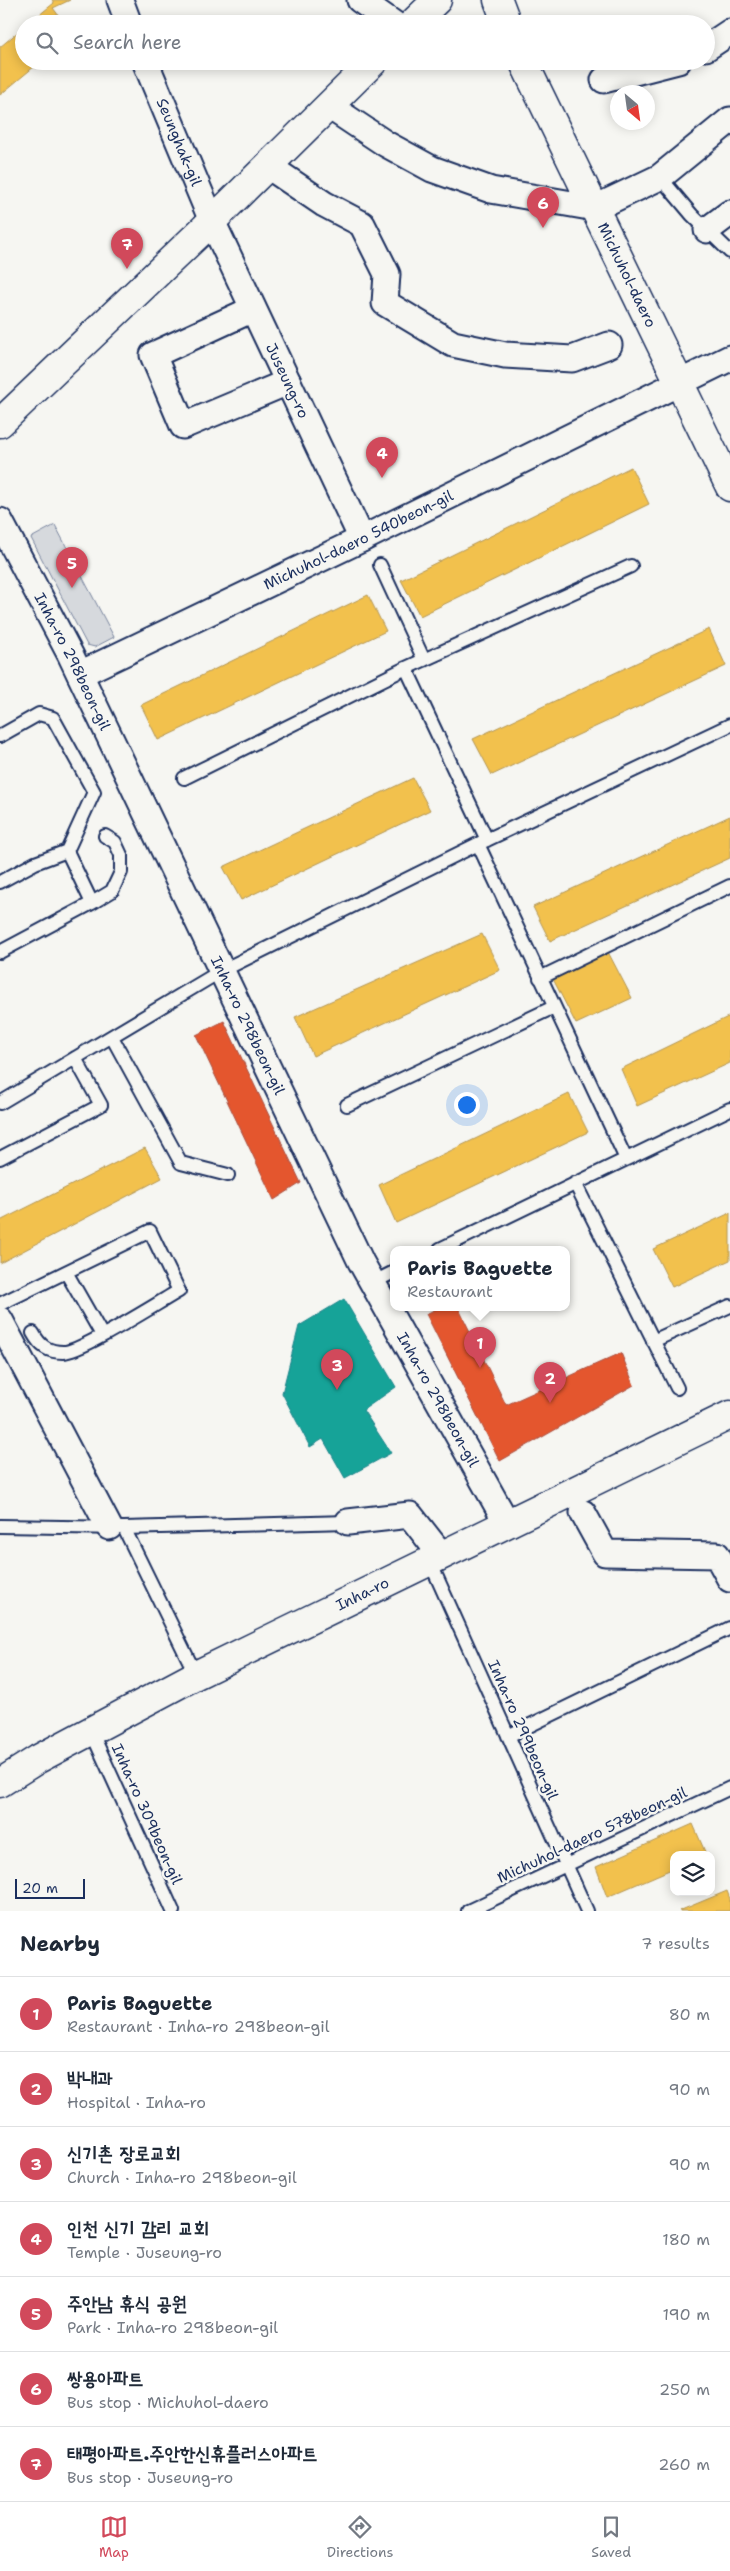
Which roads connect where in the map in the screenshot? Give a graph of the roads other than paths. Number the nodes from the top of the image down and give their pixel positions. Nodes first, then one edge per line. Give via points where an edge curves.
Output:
1 (120, 0) edge
2 (360, 0) edge
3 (437, 0) edge
4 (498, 0) edge
5 (126, 15) edge
6 (381, 15) edge
7 (421, 15) edge
8 (503, 15) edge
9 (730, 32) edge
10 (715, 42) edge
11 (149, 70) edge
12 (365, 70) edge
13 (527, 70) edge
14 (643, 70) edge
15 (604, 80) dead end
16 (329, 106) junction
17 (730, 120) edge
18 (268, 166) junction
19 (660, 177) junction
20 (595, 208) junction
21 (730, 213) edge
22 (212, 222) junction
23 (707, 230) junction
24 (730, 252) edge
25 (253, 309) junction
26 (609, 346) dead end
27 (730, 358) edge
28 (288, 382) junction
29 (679, 383) junction
30 (0, 423) edge
31 (730, 487) edge
32 (0, 521) edge
33 (362, 540) junction
34 (380, 565) dead end
35 (631, 566) dead end
36 (424, 660) junction
37 (406, 668) junction
38 (80, 674) junction
39 (730, 725) edge
40 (0, 736) edge
41 (184, 778) dead end
42 (104, 836) dead end
43 (482, 842) junction
44 (67, 851) junction
45 (0, 882) edge
46 (730, 886) edge
47 (92, 903) junction
48 (0, 952) edge
49 (221, 972) junction
50 (540, 978) junction
51 (554, 1007) junction
52 (112, 1036) junction
53 (75, 1058) junction
54 (0, 1103) edge
55 (347, 1105) dead end
56 (730, 1109) edge
57 (0, 1158) edge
58 (626, 1159) junction
59 (228, 1175) dead end
60 (575, 1183) junction
61 (446, 1246) edge
62 (66, 1272) junction
63 (383, 1277) edge
64 (390, 1291) edge
65 (0, 1304) edge
66 (730, 1306) edge
67 (400, 1311) edge
68 (0, 1320) edge
69 (33, 1333) dead end
70 (102, 1335) junction
71 (653, 1342) junction
72 (676, 1388) dead end
73 (730, 1415) edge
74 (583, 1513) dead end
75 (348, 1522) joint
76 (510, 1523) junction
77 (0, 1526) edge
78 (116, 1528) junction
79 (436, 1559) junction
80 (730, 1579) edge
81 (730, 1628) edge
82 (196, 1675) junction
83 (91, 1731) junction
84 (508, 1736) junction
85 (0, 1783) edge
86 (730, 1788) edge
87 (566, 1865) junction
88 (173, 1911) edge
89 (468, 1911) edge
90 (587, 1911) edge

1 - 5 street
2 - 6 street
3 - 7 main road
4 - 8 main road
9 - 10 street
11 - 22 street, Seunghak-gil
12 - 16 main road
13 - 20 main road, Michuhol-daero
14 - 15 street
16 - 18 main road
16 - 20 street via 432,170 491,190
17 - 19 street
18 - 22 main road
18 - 26 street via 324,204 362,224 387,274 385,303 453,344 505,355 572,359
19 - 20 street
19 - 23 lane
20 - 29 main road, Michuhol-daero
21 - 23 street
22 - 25 street, Juseung-ro
22 - 30 main road
23 - 24 lane
25 - 28 street, Juseung-ro
25 - 28 street via 153,355 183,426
27 - 29 street, Michuhol-daero 540beon-gil
28 - 33 street, Juseung-ro
29 - 31 main road, Michuhol-daero
29 - 33 street, Michuhol-daero 540beon-gil
32 - 38 street, Inha-ro 298beon-gil
33 - 38 street, Michuhol-daero 540beon-gil
34 - 36 lane
35 - 36 lane
36 - 37 lane
37 - 41 lane
37 - 43 lane
38 - 49 street, Inha-ro 298beon-gil
39 - 43 lane
40 - 44 lane via 39,714 54,718 94,792
42 - 47 lane via 115,842 121,855 121,872 112,891
43 - 49 lane
43 - 50 lane
44 - 45 lane via 35,863
44 - 47 lane
46 - 50 lane
47 - 48 lane
49 - 52 lane
49 - 63 street, Inha-ro 298beon-gil
50 - 51 lane
51 - 55 lane
51 - 58 lane
52 - 53 lane
52 - 59 lane via 181,1164
53 - 54 lane
53 - 57 lane via 101,1105
56 - 58 lane
58 - 60 lane
60 - 61 lane
60 - 71 lane
62 - 65 lane
62 - 70 lane
62 - 70 lane via 150,1231 179,1291
63 - 64 street, Inha-ro 298beon-gil
66 - 71 lane
67 - 76 street, Inha-ro 298beon-gil via 503,1516
68 - 78 street
69 - 70 lane via 47,1349 65,1352
71 - 72 lane
73 - 76 main road, Inha-ro
74 - 80 street via 606,1554 717,1554
75 - 78 lane
75 - 79 street via 410,1515
76 - 79 main road, Inha-ro
77 - 78 lane
78 - 82 lane
79 - 82 main road, Inha-ro
79 - 84 lane, Inha-ro 299beon-gil
81 - 84 lane
82 - 83 main road, Inha-ro
83 - 85 main road, Inha-ro
83 - 88 lane, Inha-ro 309beon-gil
84 - 87 lane, Inha-ro 299beon-gil
86 - 87 lane, Michuhol-daero 578beon-gil
87 - 89 lane, Michuhol-daero 578beon-gil
87 - 90 lane, Inha-ro 299beon-gil

